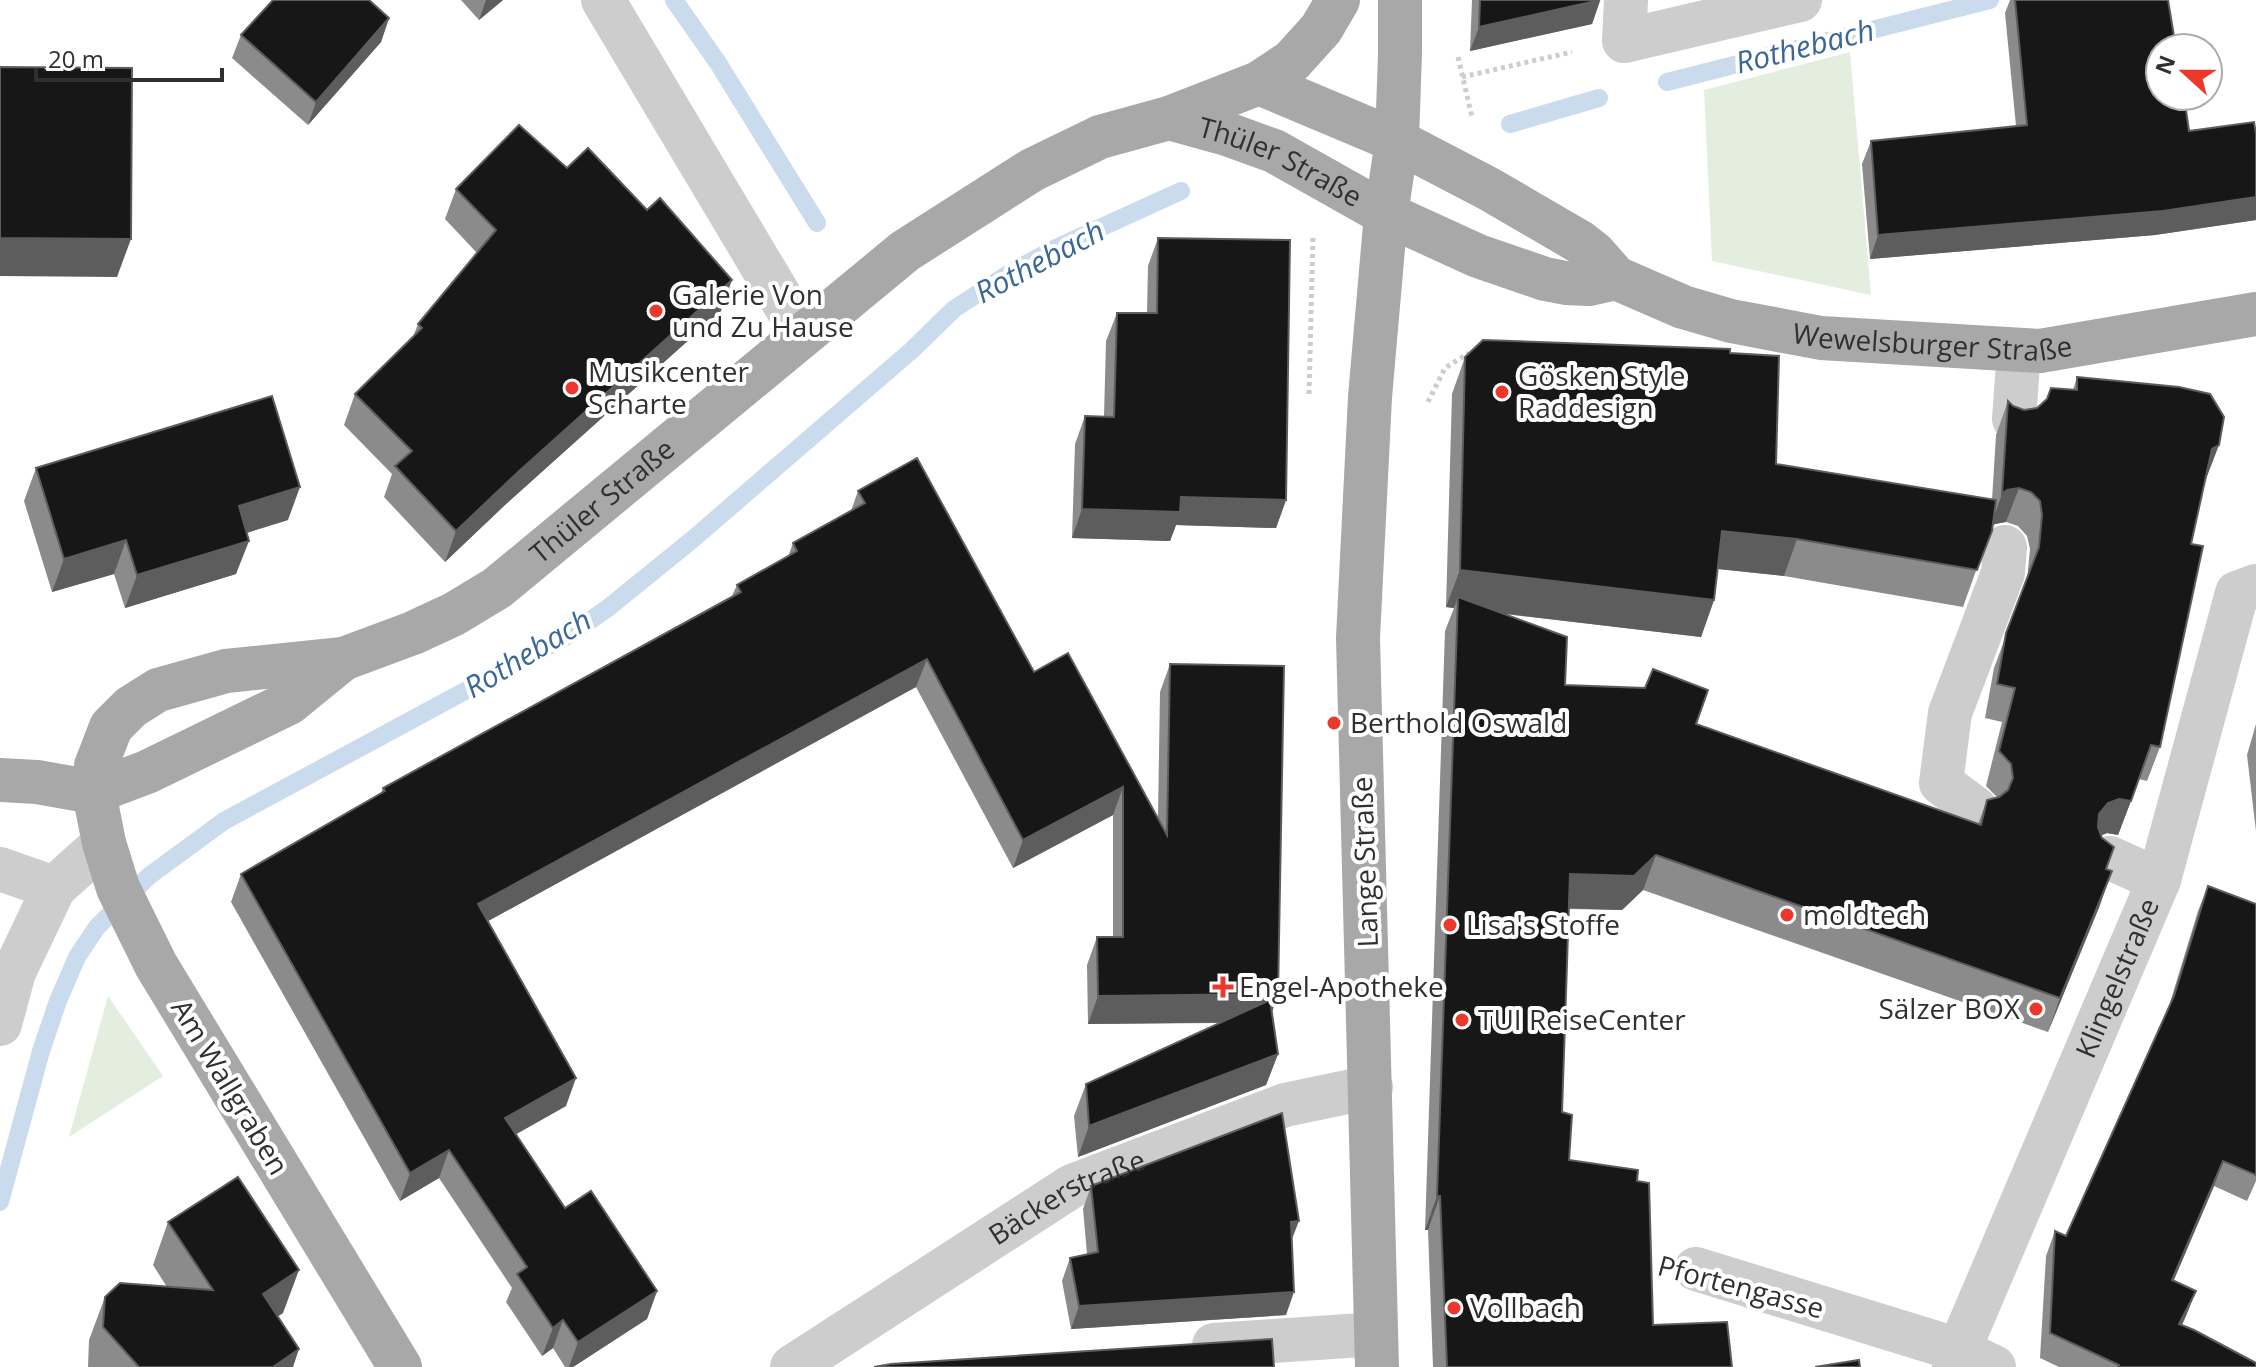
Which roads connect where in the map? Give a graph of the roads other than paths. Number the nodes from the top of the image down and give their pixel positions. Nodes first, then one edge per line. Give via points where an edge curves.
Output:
1 (603, 0) edge
2 (1338, 0) edge
3 (1400, 0) edge
4 (1800, 0) edge
5 (1625, 20) edge
6 (1259, 83) junction
7 (1169, 118) junction
8 (1397, 141) junction
9 (1386, 214) junction
10 (1616, 278) junction
11 (2256, 314) edge
12 (803, 335) junction
13 (2019, 350) junction
14 (2014, 419) edge
15 (2014, 566) dead end
16 (2256, 586) edge
17 (343, 659) junction
18 (0, 780) edge
19 (94, 792) junction
20 (1976, 809) dead end
21 (104, 843) junction
22 (2110, 858) edge
23 (0, 869) edge
24 (2159, 880) junction
25 (54, 888) junction
26 (0, 1024) edge
27 (1371, 1087) junction
28 (1696, 1269) dead end
29 (1169, 1347) edge
30 (1376, 1350) edge
31 (1969, 1361) edge
32 (400, 1367) edge
33 (792, 1367) edge

1 - 12 street
2 - 6 main road, Thüler Straße via 1292,61
3 - 8 main road, Lange Straße
4 - 5 street
6 - 7 main road, Thüler Straße
6 - 8 main road
7 - 9 main road, Thüler Straße via 1274,151
7 - 12 main road, Thüler Straße via 1100,137 1032,170 905,251
8 - 9 main road, Lange Straße
8 - 10 main road, Wewelsburger Straße via 1562,230 1594,253
9 - 10 main road via 1478,256 1545,279 1589,284
9 - 27 main road, Lange Straße via 1358,638
10 - 13 main road, Wewelsburger Straße via 1683,307 1821,338
11 - 13 main road, Wewelsburger Straße via 2040,351
12 - 17 main road, Thüler Straße via 497,588 413,633
13 - 14 street
15 - 20 street via 1950,713 1941,783
16 - 24 street, Klingelstraße via 2237,593
17 - 19 main road, Thüler Straße via 289,703
17 - 19 main road, Thüler Straße via 226,671 158,690 111,727 96,766
18 - 19 main road
19 - 21 main road, Am Wallgraben
21 - 25 street
21 - 32 main road, Am Wallgraben via 118,888 156,965
22 - 24 street
23 - 25 street
24 - 31 street, Klingelstraße
25 - 26 street via 14,972
27 - 30 main road, Lange Straße
27 - 33 street, Bäckerstraße via 1285,1105 1072,1186
28 - 31 street, Pfortengasse
29 - 30 street

